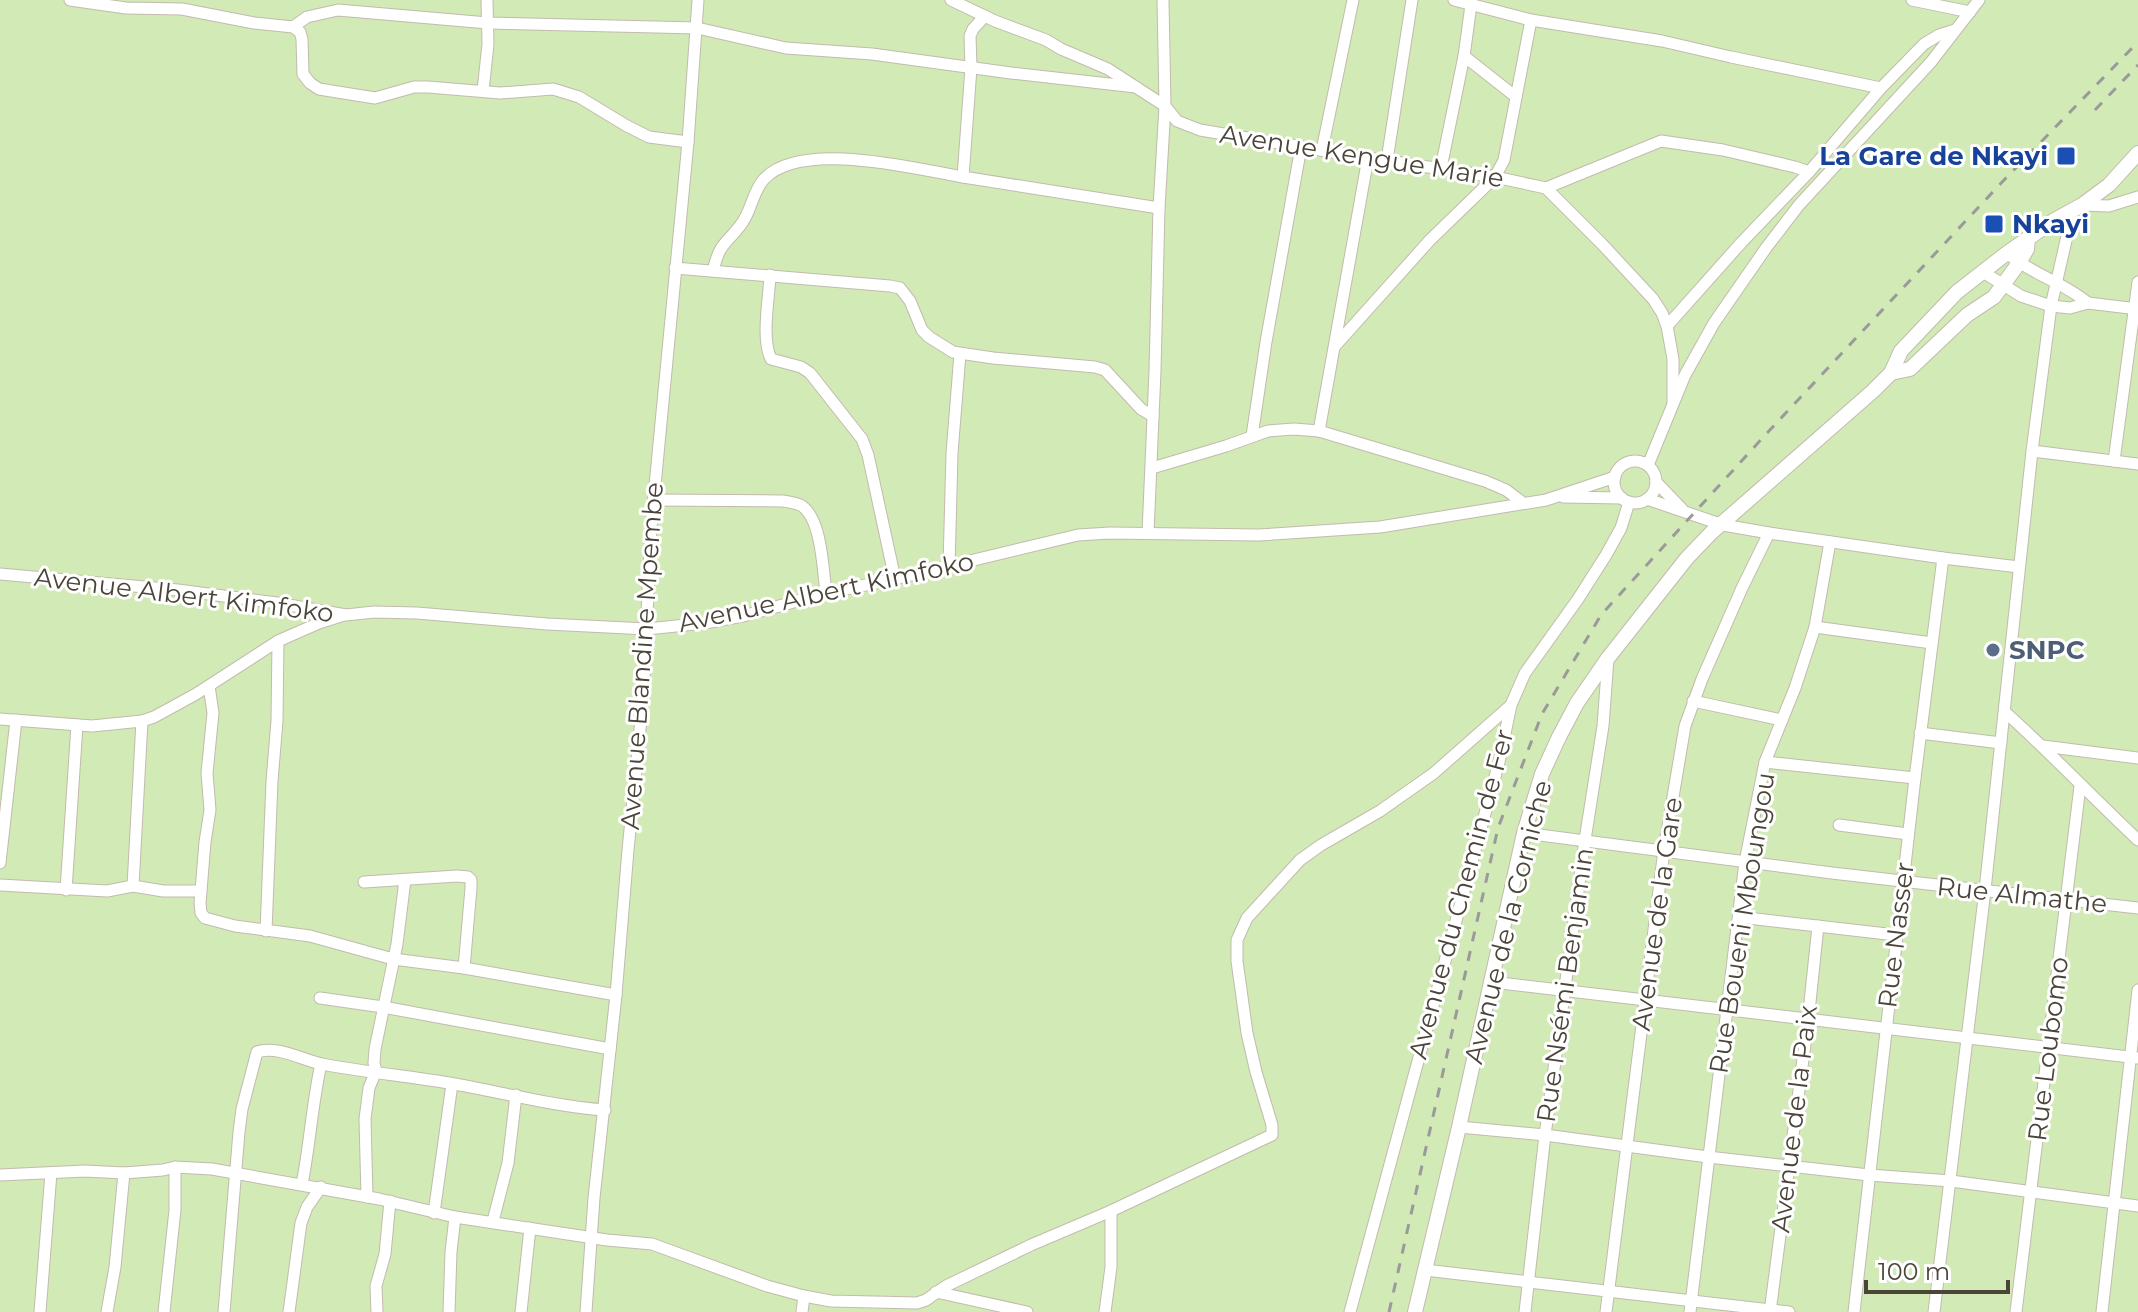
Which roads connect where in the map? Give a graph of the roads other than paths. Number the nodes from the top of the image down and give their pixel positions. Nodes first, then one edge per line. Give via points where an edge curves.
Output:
1 (70, 0) edge
2 (487, 0) edge
3 (698, 0) edge
4 (951, 0) edge
5 (1163, 0) edge
6 (1353, 0) edge
7 (1412, 0) edge
8 (1454, 0) edge
9 (1912, 0) edge
10 (1979, 0) edge
11 (126, 4) edge
12 (1471, 5) junction
13 (1970, 12) junction
14 (985, 16) junction
15 (1531, 20) junction
16 (488, 23) junction
17 (293, 27) junction
18 (697, 28) junction
19 (1956, 30) junction
20 (1464, 56) junction
21 (971, 68) junction
22 (1137, 87) junction
23 (1881, 88) junction
24 (483, 91) junction
25 (1516, 97) junction
26 (1165, 106) junction
27 (688, 142) junction
28 (1301, 147) junction
29 (1322, 150) junction
30 (2138, 153) edge
31 (1368, 158) junction
32 (1387, 160) junction
33 (1441, 168) junction
34 (1809, 172) junction
35 (963, 177) junction
36 (1495, 177) junction
37 (1546, 188) junction
38 (2138, 197) edge
39 (1159, 208) junction
40 (2078, 208) junction
41 (2028, 238) junction
42 (2007, 253) junction
43 (2019, 263) junction
44 (675, 268) junction
45 (713, 271) junction
46 (1983, 272) junction
47 (770, 275) junction
48 (2138, 282) edge
49 (2057, 283) junction
50 (2004, 286) junction
51 (2088, 303) junction
52 (2051, 306) junction
53 (2136, 309) edge
54 (1667, 326) junction
55 (1335, 346) junction
56 (960, 354) junction
57 (1891, 373) junction
58 (1673, 402) junction
59 (1153, 416) junction
60 (1319, 431) junction
61 (1252, 436) junction
62 (2032, 451) junction
63 (2114, 461) junction
64 (2138, 464) edge
65 (1648, 465) junction
66 (1152, 468) junction
67 (1615, 477) junction
68 (1656, 482) junction
69 (1554, 497) junction
70 (1647, 499) junction
71 (654, 500) junction
72 (1625, 500) junction
73 (1523, 503) junction
74 (1685, 512) junction
75 (1723, 525) junction
76 (1148, 533) junction
77 (1769, 533) junction
78 (1830, 542) junction
79 (1943, 558) junction
80 (949, 566) junction
81 (2019, 567) junction
82 (0, 574) edge
83 (895, 579) junction
84 (826, 593) junction
85 (346, 615) junction
86 (1815, 627) junction
87 (647, 629) junction
88 (278, 641) junction
89 (1932, 643) junction
90 (1608, 658) junction
91 (209, 686) junction
92 (1693, 701) junction
93 (1511, 705) junction
94 (2005, 712) junction
95 (0, 719) edge
96 (16, 720) junction
97 (1782, 720) junction
98 (142, 721) junction
99 (77, 725) junction
100 (1920, 733) junction
101 (2001, 743) junction
102 (2043, 746) junction
103 (2138, 758) edge
104 (1765, 762) junction
105 (1915, 778) junction
106 (2080, 786) junction
107 (1839, 825) dead end
108 (1524, 833) junction
109 (1908, 834) junction
110 (1585, 840) junction
111 (2138, 840) edge
112 (1664, 850) junction
113 (1745, 862) junction
114 (0, 863) edge
115 (405, 880) junction
116 (1903, 881) junction
117 (364, 882) dead end
118 (0, 885) edge
119 (133, 886) junction
120 (66, 890) junction
121 (1985, 890) junction
122 (201, 891) junction
123 (2065, 898) junction
124 (2138, 908) edge
125 (1739, 917) junction
126 (1818, 926) junction
127 (266, 931) junction
128 (1896, 935) junction
129 (393, 959) junction
130 (464, 968) junction
131 (1492, 982) junction
132 (1566, 990) junction
133 (2138, 990) edge
134 (616, 995) junction
135 (320, 998) dead end
136 (1645, 1001) junction
137 (383, 1007) junction
138 (1727, 1009) junction
139 (1808, 1021) junction
140 (1885, 1028) junction
141 (1967, 1037) junction
142 (2048, 1047) junction
143 (610, 1049) junction
144 (2134, 1058) edge
145 (321, 1064) junction
146 (376, 1071) junction
147 (452, 1084) junction
148 (516, 1095) junction
149 (605, 1110) junction
150 (1459, 1127) junction
151 (1545, 1135) junction
152 (1627, 1146) junction
153 (1708, 1157) junction
154 (1788, 1166) junction
155 (175, 1167) junction
156 (51, 1173) junction
157 (124, 1173) junction
158 (235, 1173) junction
159 (0, 1175) edge
160 (1869, 1175) junction
161 (1951, 1181) junction
162 (302, 1184) junction
163 (321, 1187) junction
164 (2031, 1191) junction
165 (367, 1197) junction
166 (390, 1201) junction
167 (2114, 1203) junction
168 (2138, 1206) edge
169 (1111, 1211) junction
170 (434, 1213) junction
171 (455, 1217) junction
172 (493, 1221) junction
173 (530, 1228) junction
174 (591, 1238) junction
175 (1425, 1270) junction
176 (1529, 1283) junction
177 (1609, 1291) junction
178 (936, 1292) junction
179 (804, 1296) junction
180 (1691, 1306) edge
181 (1771, 1310) edge
182 (40, 1312) edge
183 (107, 1312) edge
184 (164, 1312) edge
185 (224, 1312) edge
186 (289, 1312) edge
187 (377, 1312) edge
188 (449, 1312) edge
189 (521, 1312) edge
190 (586, 1312) edge
191 (802, 1312) edge
192 (1027, 1312) edge
193 (1105, 1312) edge
194 (1350, 1312) edge
195 (1415, 1312) edge
196 (1525, 1312) edge
197 (1606, 1312) edge
198 (1789, 1312) edge
199 (1854, 1312) edge
200 (1934, 1312) edge
201 (2016, 1312) edge
202 (2102, 1312) edge

1 - 11 street
2 - 16 street
3 - 18 street, Avenue Blandine Mpembe
4 - 14 street, Avenue Kengue Marie
5 - 26 street
6 - 29 street
7 - 32 street
8 - 12 street
9 - 13 street
10 - 13 street
11 - 17 street
12 - 15 street
12 - 20 street
13 - 19 street
14 - 21 street via 970,36
14 - 22 street, Avenue Kengue Marie via 1046,40
15 - 23 street via 1662,41
15 - 25 street
16 - 17 street via 338,10 307,17
16 - 18 street
16 - 24 street
17 - 24 street via 302,39 303,74 319,89 375,98 414,87
18 - 21 street via 786,48
18 - 27 street, Avenue Blandine Mpembe
19 - 23 street via 1924,44
19 - 58 street via 1774,237 1714,323
20 - 25 street
20 - 33 street
21 - 22 street
21 - 35 street
22 - 26 street, Avenue Kengue Marie
23 - 34 street
24 - 27 street via 553,89 579,97 649,137
25 - 36 street via 1504,160
26 - 28 street, Avenue Kengue Marie via 1177,121 1200,130
26 - 39 street
27 - 44 street, Avenue Blandine Mpembe
28 - 29 street, Avenue Kengue Marie
28 - 61 street
29 - 31 street, Avenue Kengue Marie
30 - 40 street, Avenue de la Corniche
31 - 32 street, Avenue Kengue Marie
31 - 55 street
32 - 33 street, Avenue Kengue Marie
33 - 36 street, Avenue Kengue Marie
34 - 37 street via 1661,141
34 - 54 street
35 - 39 street
35 - 45 street via 859,160 814,159 786,166 765,178 743,223 722,246
36 - 37 street, Avenue Kengue Marie
36 - 55 street
37 - 54 street via 1653,299
38 - 40 street
39 - 59 street
40 - 41 street, Avenue de la Corniche
40 - 49 street
41 - 42 street, Avenue de la Corniche
41 - 43 street, Avenue de la Corniche
42 - 43 street
42 - 46 street, Avenue de la Corniche
43 - 49 street
43 - 50 street, Avenue de la Corniche
44 - 45 street
44 - 71 street, Avenue Blandine Mpembe
45 - 47 street
46 - 50 street
46 - 57 street, Avenue de la Corniche via 1901,351
47 - 56 street via 900,288 922,330
47 - 83 street via 768,353 771,359 810,373 862,439
48 - 53 street
49 - 51 street
49 - 52 street
50 - 52 street
50 - 57 street, Avenue de la Corniche via 1910,369
51 - 52 street
51 - 53 street
52 - 62 street
53 - 63 street
54 - 58 street
55 - 60 street
56 - 59 street via 1105,370
56 - 80 street
57 - 75 street, Avenue de la Corniche
58 - 65 street
59 - 66 street
60 - 61 street
60 - 73 street via 1485,481
61 - 66 street
62 - 63 street
62 - 81 street
63 - 64 street
65 - 67 street via 1631,461
65 - 68 street
66 - 76 street
67 - 69 street, Avenue Albert Kimfoko
67 - 72 street via 1615,488
68 - 70 street
68 - 74 street
69 - 72 street, Avenue Albert Kimfoko
69 - 73 street, Avenue Albert Kimfoko
70 - 72 street
70 - 74 street
71 - 84 street via 800,504 819,542
71 - 87 street, Avenue Blandine Mpembe
72 - 93 street, Avenue du Chemin de Fer via 1615,539 1525,673
73 - 76 street, Avenue Albert Kimfoko via 1380,527 1259,535
74 - 75 street
75 - 77 street
75 - 90 street, Avenue de la Corniche via 1687,558
76 - 80 street, Avenue Albert Kimfoko via 1078,535
77 - 78 street
77 - 92 street, Avenue de la Gare
78 - 79 street
78 - 86 street, Rue Boueni Mboungou
79 - 81 street
79 - 89 street, Rue Nasser
80 - 83 street, Avenue Albert Kimfoko
81 - 94 street
82 - 85 street, Avenue Albert Kimfoko via 178,590
83 - 84 street, Avenue Albert Kimfoko
84 - 87 street, Avenue Albert Kimfoko via 743,616
85 - 87 street, Avenue Albert Kimfoko via 417,613
85 - 88 street
86 - 89 street
86 - 97 street, Rue Boueni Mboungou
87 - 134 street, Avenue Blandine Mpembe
88 - 91 street
88 - 127 street
89 - 100 street, Rue Nasser
90 - 108 street, Avenue de la Corniche via 1559,737
90 - 110 street, Rue Nsémi Benjamin
91 - 98 street
91 - 122 street via 210,810
92 - 97 street
92 - 112 street, Avenue de la Gare
93 - 169 street via 1434,773 1300,860 1247,918 1237,940 1237,961 1249,1042 1272,1135
93 - 194 street, Avenue du Chemin de Fer
94 - 101 street
94 - 102 street
95 - 96 street
96 - 99 street
96 - 114 street
97 - 104 street, Rue Boueni Mboungou
98 - 99 street
98 - 119 street
99 - 120 street
100 - 101 street
100 - 105 street, Rue Nasser
101 - 121 street
102 - 103 street
102 - 106 street
104 - 105 street
104 - 113 street, Rue Boueni Mboungou
105 - 109 street, Rue Nasser
106 - 111 street
106 - 123 street, Rue Loubomo
107 - 109 street
108 - 110 street, Rue Almathe
108 - 131 street, Avenue de la Corniche
109 - 116 street, Rue Nasser
110 - 112 street, Rue Almathe
110 - 132 street, Rue Nsémi Benjamin
112 - 113 street, Rue Almathe
112 - 136 street, Avenue de la Gare
113 - 116 street, Rue Almathe
113 - 125 street, Rue Boueni Mboungou
115 - 117 street
115 - 129 street
115 - 130 street via 471,880
116 - 121 street, Rue Almathe
116 - 128 street, Rue Nasser
118 - 120 street
119 - 120 street
119 - 122 street
121 - 123 street, Rue Almathe
121 - 141 street
122 - 127 street via 205,918
123 - 124 street, Rue Almathe
123 - 142 street, Rue Loubomo
125 - 126 street
125 - 138 street, Rue Boueni Mboungou
126 - 128 street
126 - 139 street, Avenue de la Paix
127 - 129 street via 310,936
128 - 140 street, Rue Nasser
129 - 130 street
129 - 137 street
130 - 134 street
131 - 132 street
131 - 150 street, Avenue de la Corniche
132 - 136 street
132 - 151 street, Rue Nsémi Benjamin
133 - 144 street
134 - 143 street, Avenue Blandine Mpembe
135 - 137 street
136 - 138 street
136 - 152 street, Avenue de la Gare
137 - 143 street
137 - 146 street
138 - 139 street
138 - 153 street, Rue Boueni Mboungou
139 - 140 street
139 - 154 street, Avenue de la Paix
140 - 141 street
140 - 160 street, Rue Nasser
141 - 142 street
141 - 161 street
142 - 144 street
142 - 164 street, Rue Loubomo
143 - 149 street, Avenue Blandine Mpembe
144 - 167 street
145 - 146 street
145 - 158 street via 279,1052 257,1052 242,1109
145 - 162 street
146 - 147 street
146 - 165 street via 365,1119
147 - 148 street
147 - 170 street
148 - 149 street
148 - 172 street via 508,1163
149 - 174 street, Avenue Blandine Mpembe
150 - 151 street
150 - 175 street, Avenue de la Corniche
151 - 152 street
151 - 176 street, Rue Nsémi Benjamin
152 - 153 street
152 - 177 street, Avenue de la Gare
153 - 154 street
153 - 180 street, Rue Boueni Mboungou
154 - 160 street
154 - 181 street, Avenue de la Paix
155 - 157 street
155 - 158 street
155 - 184 street
156 - 157 street
156 - 159 street
156 - 182 street
157 - 183 street
158 - 162 street
158 - 185 street
160 - 161 street
160 - 199 street, Rue Nasser
161 - 164 street
161 - 200 street
162 - 163 street
163 - 165 street
163 - 186 street via 301,1223
164 - 167 street
164 - 201 street, Rue Loubomo
165 - 166 street
166 - 170 street
166 - 187 street via 376,1286
167 - 168 street
167 - 202 street
169 - 178 street
169 - 193 street
170 - 171 street
171 - 172 street
171 - 188 street
172 - 173 street
173 - 174 street
173 - 189 street
174 - 179 street via 663,1247
174 - 190 street, Avenue Blandine Mpembe
175 - 176 street
175 - 195 street, Avenue de la Corniche
176 - 177 street
176 - 196 street, Rue Nsémi Benjamin
177 - 180 street
177 - 197 street, Avenue de la Gare
178 - 179 street via 907,1304
178 - 192 street
179 - 191 street
180 - 181 street
181 - 198 street

